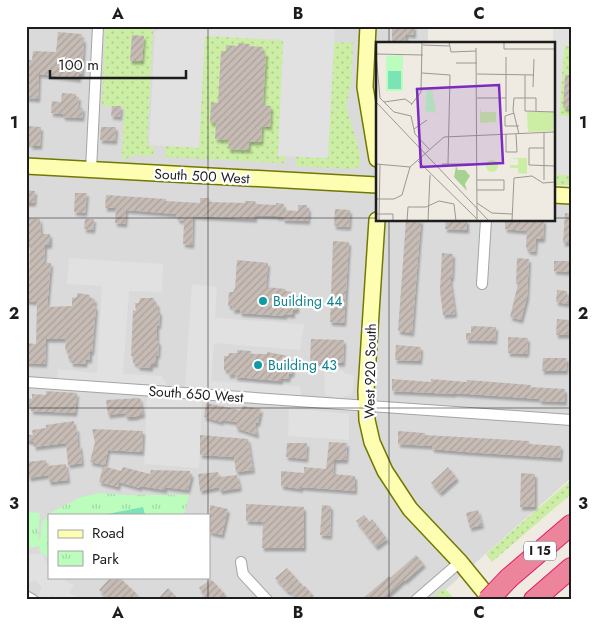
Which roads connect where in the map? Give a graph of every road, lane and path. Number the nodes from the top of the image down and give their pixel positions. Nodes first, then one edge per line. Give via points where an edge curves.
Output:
1 (98, 26) edge
2 (368, 26) edge
3 (376, 153) edge
4 (26, 166) edge
5 (91, 170) junction
6 (376, 185) edge
7 (554, 195) edge
8 (571, 196) edge
9 (377, 221) edge
10 (486, 221) edge
11 (482, 284) dead end
12 (26, 382) edge
13 (367, 406) junction
14 (571, 420) edge
15 (571, 525) edge
16 (241, 562) dead end
17 (460, 562) junction
18 (571, 568) edge
19 (26, 596) edge
20 (33, 600) edge
21 (267, 600) edge
22 (416, 600) edge
23 (489, 600) edge
24 (534, 600) edge

1 - 5 street
2 - 3 street via 365,87
4 - 5 street, South 500 West
5 - 6 street, South 500 West
7 - 8 street
9 - 13 street, West 920 South
10 - 11 street
12 - 13 street, South 650 West
13 - 14 street, South 650 West
13 - 17 street, West 920 South via 372,442 385,471 410,509
15 - 23 highway, I 15, bridge via 509,578
16 - 21 street via 243,574
17 - 22 street
17 - 23 street, West 920 South
18 - 24 highway, I 15
19 - 20 street

